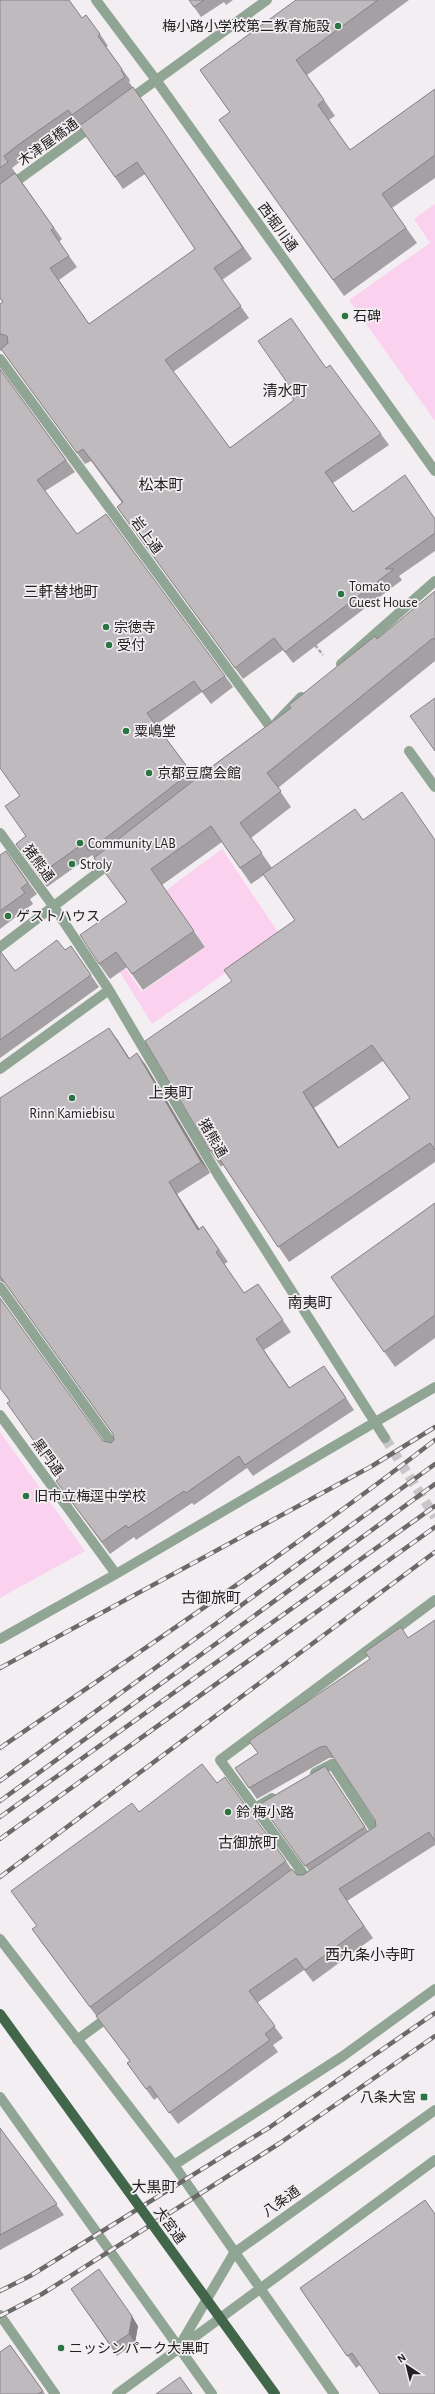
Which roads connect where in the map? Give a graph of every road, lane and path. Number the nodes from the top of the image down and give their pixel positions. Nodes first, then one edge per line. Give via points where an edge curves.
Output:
1 (96, 0) edge
2 (267, 0) edge
3 (156, 80) junction
4 (119, 107) edge
5 (100, 121) edge
6 (0, 193) edge
7 (10, 352) edge
8 (0, 359) edge
9 (435, 471) edge
10 (435, 581) edge
11 (310, 639) edge
12 (334, 670) joint
13 (310, 689) edge
14 (271, 728) junction
15 (265, 738) edge
16 (409, 751) dead end
17 (435, 787) edge
18 (0, 833) edge
19 (121, 854) edge
20 (54, 907) junction
21 (0, 948) edge
22 (109, 990) junction
23 (0, 1069) edge
24 (0, 1287) edge
25 (435, 1387) edge
26 (0, 1416) edge
27 (376, 1423) junction
28 (385, 1438) tunnel mouth
29 (116, 1449) edge
30 (116, 1574) junction
31 (435, 1600) edge
32 (0, 1638) edge
33 (306, 1778) edge
34 (281, 1793) edge
35 (255, 1808) junction
36 (365, 1843) edge
37 (302, 1872) junction
38 (321, 1872) edge
39 (277, 1891) edge
40 (0, 1939) edge
41 (435, 1989) edge
42 (121, 2008) edge
43 (0, 2014) edge
44 (77, 2040) junction
45 (0, 2097) edge
46 (435, 2110) edge
47 (435, 2160) edge
48 (174, 2166) junction
49 (234, 2253) junction
50 (259, 2289) junction
51 (0, 2315) edge
52 (178, 2349) junction
53 (55, 2394) edge
54 (117, 2394) edge
55 (212, 2394) edge
56 (275, 2394) edge
57 (334, 2394) edge

1 - 3 street, 西堀川通
2 - 3 street
3 - 4 street
3 - 9 street, 西堀川通
5 - 6 street, 木津屋橋通
7 - 8 street
8 - 14 street, 岩上通
10 - 12 street
11 - 12 path
13 - 14 street
14 - 15 street
16 - 17 street
18 - 20 street, 猪熊通
19 - 20 street
20 - 21 street
20 - 22 street, 猪熊通
22 - 23 street
22 - 27 street, 猪熊通 via 218,1175
24 - 29 street
25 - 27 street
26 - 30 street, 黒門通
27 - 28 street, 猪熊通
27 - 30 street
30 - 32 street
31 - 35 street via 220,1760
33 - 36 street via 332,1764 378,1835
34 - 35 street
35 - 37 street
37 - 38 street via 308,1881
37 - 39 street
40 - 44 street
41 - 48 street via 343,2056
42 - 44 street
43 - 56 main road, 大宮通, bridge
44 - 48 street
45 - 52 street
46 - 49 street, 八条通
47 - 50 street, 八条通
48 - 49 street
49 - 50 street
49 - 52 street, 八条通
50 - 52 street, 八条通
50 - 57 street
51 - 53 street
52 - 54 street, 八条通
52 - 55 street

